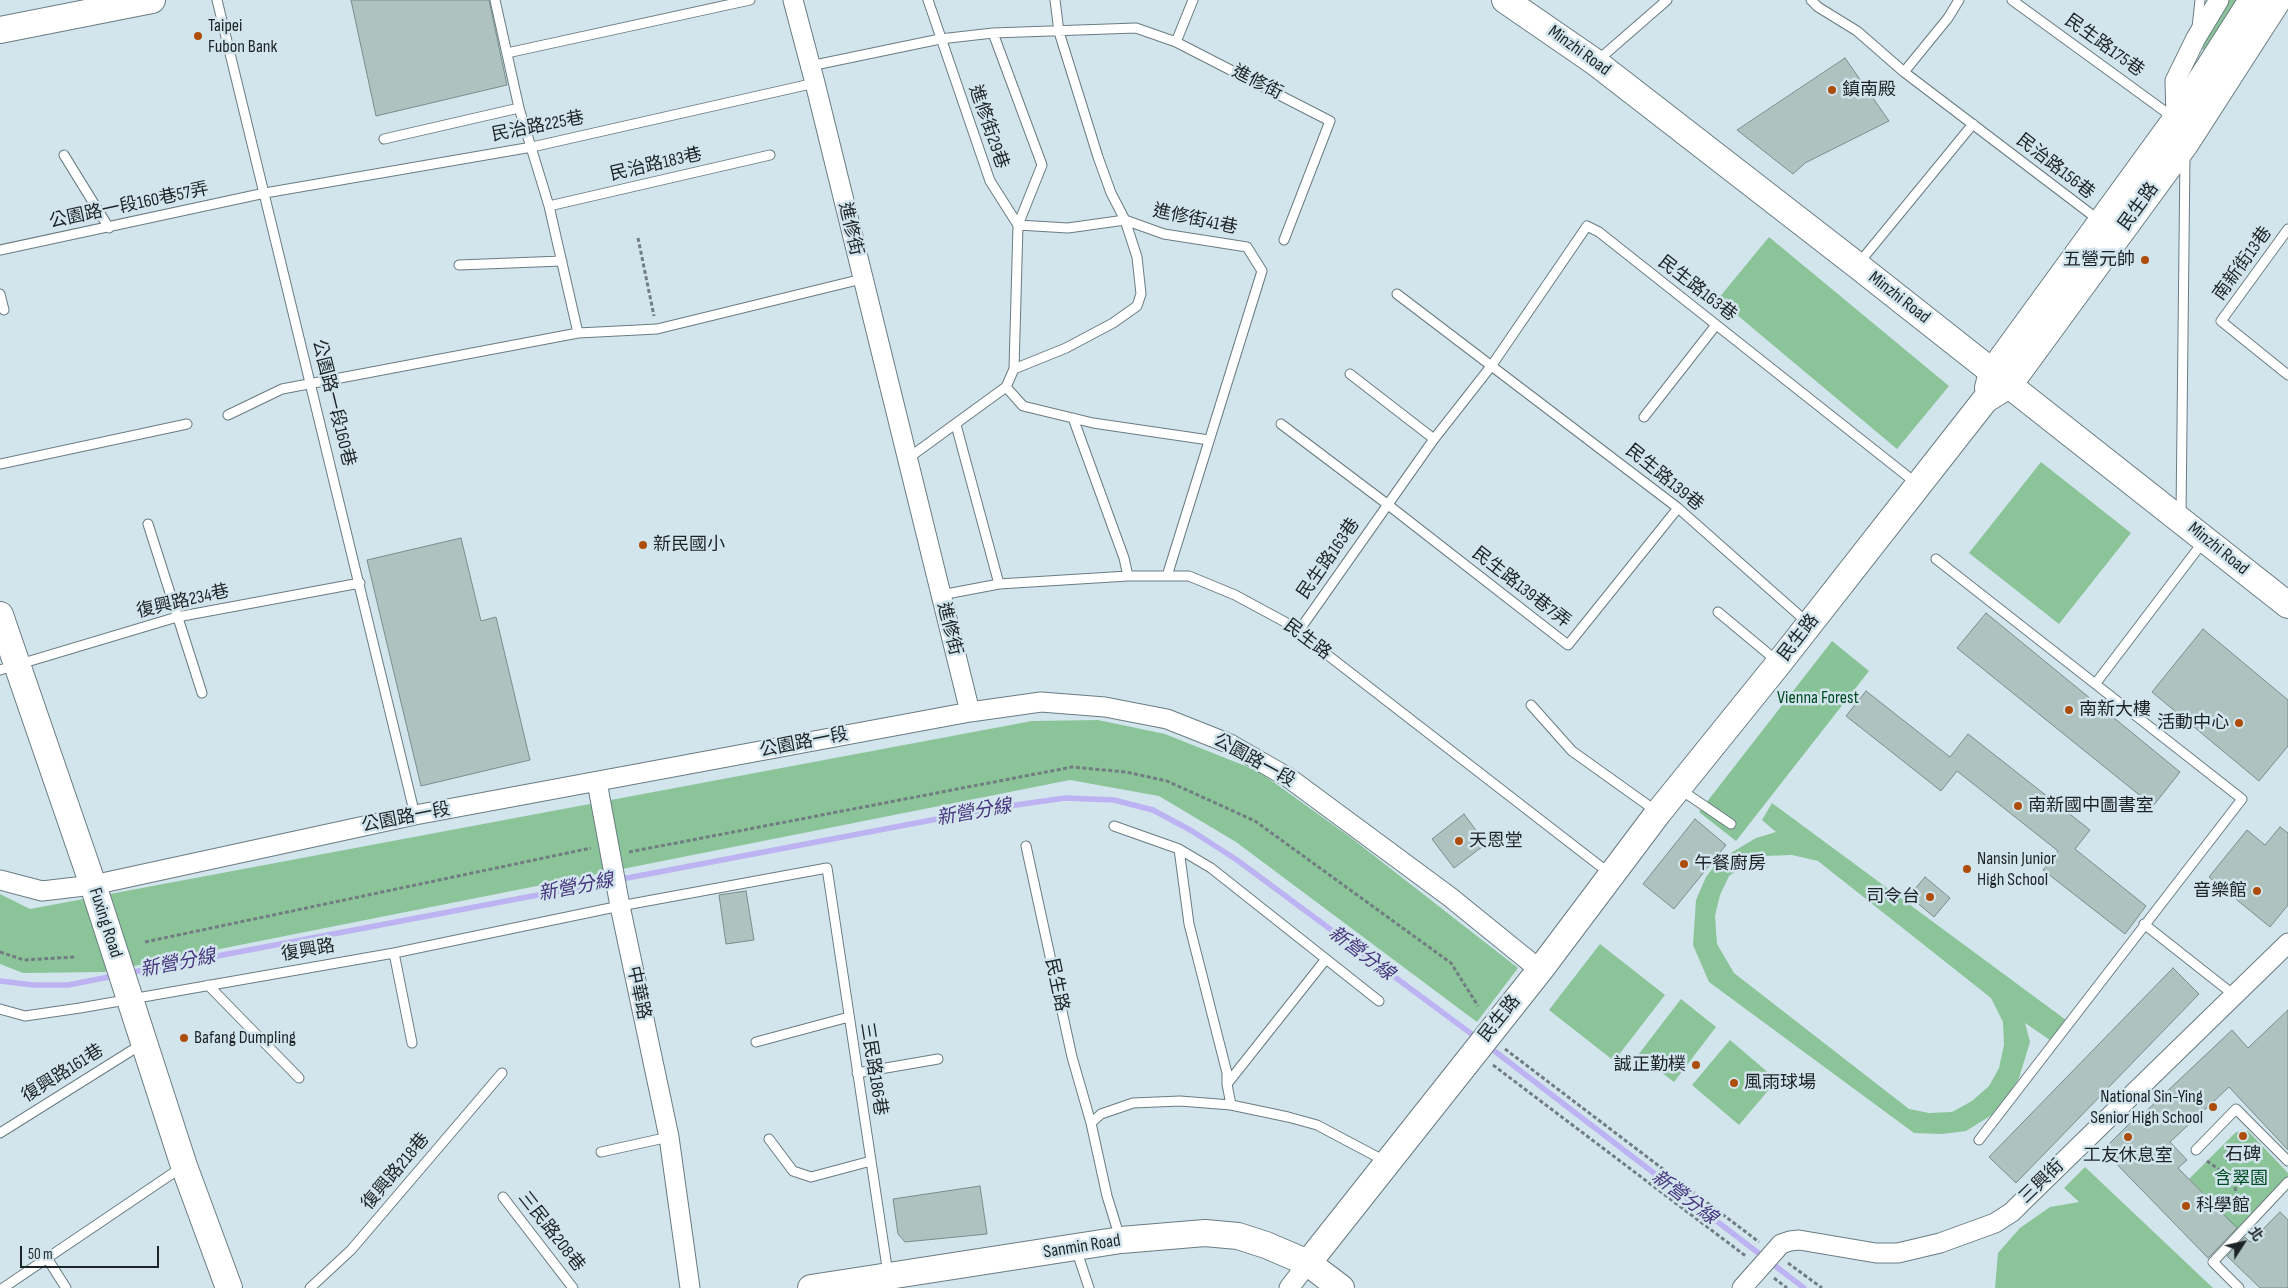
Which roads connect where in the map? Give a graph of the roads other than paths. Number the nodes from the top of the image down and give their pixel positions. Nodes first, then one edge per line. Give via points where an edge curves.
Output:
1 (152, 0) edge
2 (217, 0) edge
3 (494, 0) edge
4 (750, 0) edge
5 (793, 0) edge
6 (928, 0) edge
7 (1055, 0) edge
8 (1193, 0) edge
9 (1505, 0) edge
10 (1667, 0) edge
11 (1811, 0) edge
12 (1959, 0) edge
13 (2012, 0) edge
14 (2200, 0) edge
15 (2219, 0) edge
16 (2252, 0) edge
17 (2278, 0) edge
18 (0, 30) edge
19 (1058, 32) junction
20 (993, 33) junction
21 (2196, 38) junction
22 (940, 39) junction
23 (1176, 42) junction
24 (507, 53) junction
25 (1595, 62) junction
26 (1904, 72) junction
27 (813, 74) junction
28 (519, 108) junction
29 (1973, 124) junction
30 (2181, 131) junction
31 (384, 139) dead end
32 (532, 147) junction
33 (770, 154) dead end
34 (64, 156) dead end
35 (266, 192) junction
36 (549, 206) junction
37 (1125, 220) junction
38 (1018, 225) junction
39 (109, 228) junction
40 (2110, 229) junction
41 (2288, 229) edge
42 (1284, 240) dead end
43 (0, 250) edge
44 (562, 261) junction
45 (459, 265) dead end
46 (1858, 266) junction
47 (862, 279) junction
48 (0, 294) edge
49 (1397, 294) dead end
50 (4, 310) dead end
51 (1716, 325) junction
52 (578, 333) junction
53 (1492, 365) junction
54 (1014, 369) junction
55 (1350, 374) dead end
56 (2288, 375) edge
57 (2001, 378) junction
58 (312, 384) junction
59 (1006, 387) junction
60 (228, 415) dead end
61 (1644, 417) dead end
62 (1073, 418) junction
63 (187, 424) dead end
64 (1280, 424) dead end
65 (956, 425) junction
66 (1434, 439) junction
67 (1208, 440) junction
68 (907, 459) junction
69 (0, 464) edge
70 (1918, 484) junction
71 (1388, 504) junction
72 (1678, 508) junction
73 (2181, 520) junction
74 (148, 524) dead end
75 (2205, 540) junction
76 (1936, 559) dead end
77 (1128, 576) junction
78 (1167, 576) junction
79 (360, 583) junction
80 (999, 584) junction
81 (941, 596) junction
82 (2288, 605) edge
83 (1718, 612) dead end
84 (0, 615) edge
85 (177, 617) junction
86 (1810, 625) junction
87 (1298, 632) junction
88 (1779, 663) junction
89 (9, 667) edge
90 (2096, 683) junction
91 (202, 693) dead end
92 (1531, 705) dead end
93 (970, 712) junction
94 (597, 782) junction
95 (1678, 788) junction
96 (1658, 813) junction
97 (415, 815) junction
98 (1731, 824) dead end
99 (1114, 826) dead end
100 (1026, 846) dead end
101 (1179, 849) junction
102 (1611, 875) junction
103 (0, 880) edge
104 (93, 885) junction
105 (620, 906) junction
106 (2144, 924) junction
107 (2288, 943) edge
108 (394, 953) junction
109 (1326, 959) junction
110 (1540, 970) junction
111 (208, 985) junction
112 (2234, 995) junction
113 (129, 999) junction
114 (1379, 1001) dead end
115 (0, 1009) edge
116 (849, 1017) junction
117 (756, 1042) dead end
118 (144, 1043) junction
119 (412, 1043) dead end
120 (938, 1059) dead end
121 (502, 1072) dead end
122 (857, 1073) junction
123 (299, 1078) dead end
124 (1227, 1084) junction
125 (1232, 1105) junction
126 (1091, 1123) junction
127 (0, 1133) edge
128 (669, 1137) junction
129 (769, 1139) dead end
130 (1979, 1140) dead end
131 (2196, 1150) dead end
132 (601, 1152) dead end
133 (871, 1161) junction
134 (2288, 1161) edge
135 (1387, 1162) junction
136 (184, 1166) junction
137 (2288, 1182) edge
138 (503, 1197) dead end
139 (1121, 1240) junction
140 (1076, 1249) junction
141 (47, 1258) junction
142 (1308, 1263) junction
143 (888, 1276) junction
144 (3, 1288) edge
145 (66, 1288) edge
146 (229, 1288) edge
147 (310, 1288) edge
148 (573, 1288) edge
149 (690, 1288) edge
150 (811, 1288) edge
151 (1090, 1288) edge
152 (1289, 1288) edge
153 (1340, 1288) edge
154 (1742, 1288) edge
155 (2239, 1288) edge

1 - 18 street
2 - 35 lane, 公園路一段160巷
3 - 24 lane
4 - 24 lane
5 - 27 street, 進修街
6 - 22 lane, 進修街29巷
7 - 19 lane
8 - 23 lane
9 - 25 street, Minzhi Road
10 - 25 lane
11 - 26 lane, 民治路156巷 via 1857,31
12 - 26 lane
13 - 30 lane, 民生路175巷
14 - 21 lane
15 - 21 street
16 - 30 street, 民生路
17 - 30 street, 民生路
19 - 20 lane
19 - 23 lane, 進修街 via 1136,28
19 - 37 lane via 1111,193
20 - 22 lane
20 - 38 lane via 1042,165
21 - 30 street via 2175,81
22 - 27 lane
22 - 38 lane, 進修街29巷 via 990,181
23 - 42 lane, 進修街 via 1330,121
24 - 28 lane
25 - 46 street, Minzhi Road
26 - 29 lane, 民治路156巷
27 - 32 lane, 民治路225巷
27 - 47 street, 進修街
28 - 31 lane
28 - 32 lane
29 - 40 lane, 民治路156巷
29 - 46 lane
30 - 40 street, 民生路
30 - 73 lane
32 - 35 lane, 民治路225巷
32 - 36 lane
33 - 36 lane, 民治路183巷
34 - 39 lane
35 - 39 lane, 公園路一段160巷57弄
35 - 58 lane, 公園路一段160巷
36 - 44 lane
37 - 38 lane, 進修街41巷 via 1068,228
37 - 54 lane via 1137,257 1141,294 1136,306 1113,323 1066,348
37 - 67 lane, 進修街41巷 via 1164,234 1246,247 1262,271
38 - 54 lane
39 - 43 lane, 公園路一段160巷57弄
40 - 57 street, 民生路
41 - 56 lane, 南新街13巷 via 2221,321
44 - 45 lane
44 - 52 lane
46 - 57 street, Minzhi Road
47 - 52 lane via 657,329
47 - 68 street, 進修街
48 - 50 lane
49 - 53 lane
51 - 53 lane, 民生路163巷 via 1599,232 1587,226
51 - 61 lane
51 - 70 lane, 民生路163巷
52 - 58 lane
53 - 66 lane, 民生路163巷
53 - 72 lane, 民生路139巷
54 - 59 lane
55 - 66 lane
57 - 70 street, 民生路
57 - 73 street, Minzhi Road
58 - 60 lane via 282,389
58 - 79 lane, 公園路一段160巷
59 - 62 lane via 1023,406
59 - 65 lane
62 - 67 lane
62 - 77 lane
63 - 69 lane
64 - 71 lane
65 - 68 lane
65 - 80 lane
66 - 71 lane, 民生路163巷
67 - 78 lane
68 - 81 street, 進修街
70 - 86 street, 民生路
71 - 72 lane, 民生路139巷7弄 via 1568,645
71 - 87 lane, 民生路163巷
72 - 86 lane, 民生路139巷
73 - 75 street, Minzhi Road
74 - 85 lane
75 - 82 street, Minzhi Road
75 - 90 lane
76 - 90 lane
77 - 78 lane, 民生路
77 - 80 lane, 民生路
78 - 87 lane, 民生路 via 1189,576 1235,595
79 - 85 lane, 復興路234巷
79 - 97 lane, 公園路一段160巷
80 - 81 lane, 民生路
81 - 93 street, 進修街
83 - 88 lane
84 - 89 street, Fuxing Road
85 - 89 lane, 復興路234巷
85 - 91 lane
86 - 88 street, 民生路
87 - 102 lane, 民生路
88 - 95 street, 民生路
89 - 104 street, Fuxing Road
90 - 106 lane via 2242,799
92 - 96 lane via 1572,751
93 - 94 street, 公園路一段
93 - 110 street, 公園路一段 via 1041,702 1105,707 1167,719 1230,744 1297,784 1450,897
94 - 97 street, 公園路一段
94 - 105 street, 中華路
95 - 96 street, 民生路
95 - 98 lane
96 - 102 street, 民生路
97 - 104 street, 公園路一段
99 - 101 lane
100 - 126 lane, 民生路 via 1072,1057
101 - 109 lane via 1211,868
101 - 124 lane via 1190,924 1227,1072
102 - 110 street, 民生路
103 - 104 street, 公園路一段 via 42,891
104 - 113 street, Fuxing Road
105 - 108 lane, 復興路
105 - 116 lane, 三民路186巷 via 827,868
105 - 128 street, 中華路
106 - 112 lane
106 - 130 lane
107 - 112 street, 三興街
108 - 111 lane, 復興路
108 - 119 lane
109 - 114 lane
109 - 124 lane
110 - 135 street, 民生路 via 1499,1039 1475,1051
111 - 113 lane, 復興路
111 - 123 lane
112 - 154 street, 三興街 via 2012,1212 1995,1223 1940,1243 1898,1253 1876,1254 1799,1240 1781,1244
113 - 115 lane, 復興路 via 25,1016
113 - 118 street, Fuxing Road
116 - 117 lane
116 - 122 lane, 三民路186巷
118 - 127 lane, 復興路161巷
118 - 136 street, Fuxing Road
120 - 122 lane
121 - 147 lane, 復興路218巷 via 351,1250
122 - 133 lane, 三民路186巷
124 - 125 lane
125 - 126 lane via 1132,1102 1101,1114
125 - 135 lane via 1317,1125
126 - 139 lane, 民生路 via 1107,1196
128 - 132 lane
128 - 149 street, 中華路
129 - 133 lane via 793,1171 810,1178
131 - 134 lane via 2236,1109
133 - 143 lane, 三民路186巷
135 - 142 street, 民生路
136 - 141 lane
136 - 146 street, Fuxing Road
137 - 155 lane via 2213,1262
138 - 148 lane, 三民路208巷
139 - 140 street, Sanmin Road
139 - 142 street, Sanmin Road via 1205,1233 1238,1236
140 - 143 street, Sanmin Road
140 - 151 lane
141 - 144 lane
141 - 145 lane
142 - 152 street, 民生路
142 - 153 street, Sanmin Road
143 - 150 street, Sanmin Road

